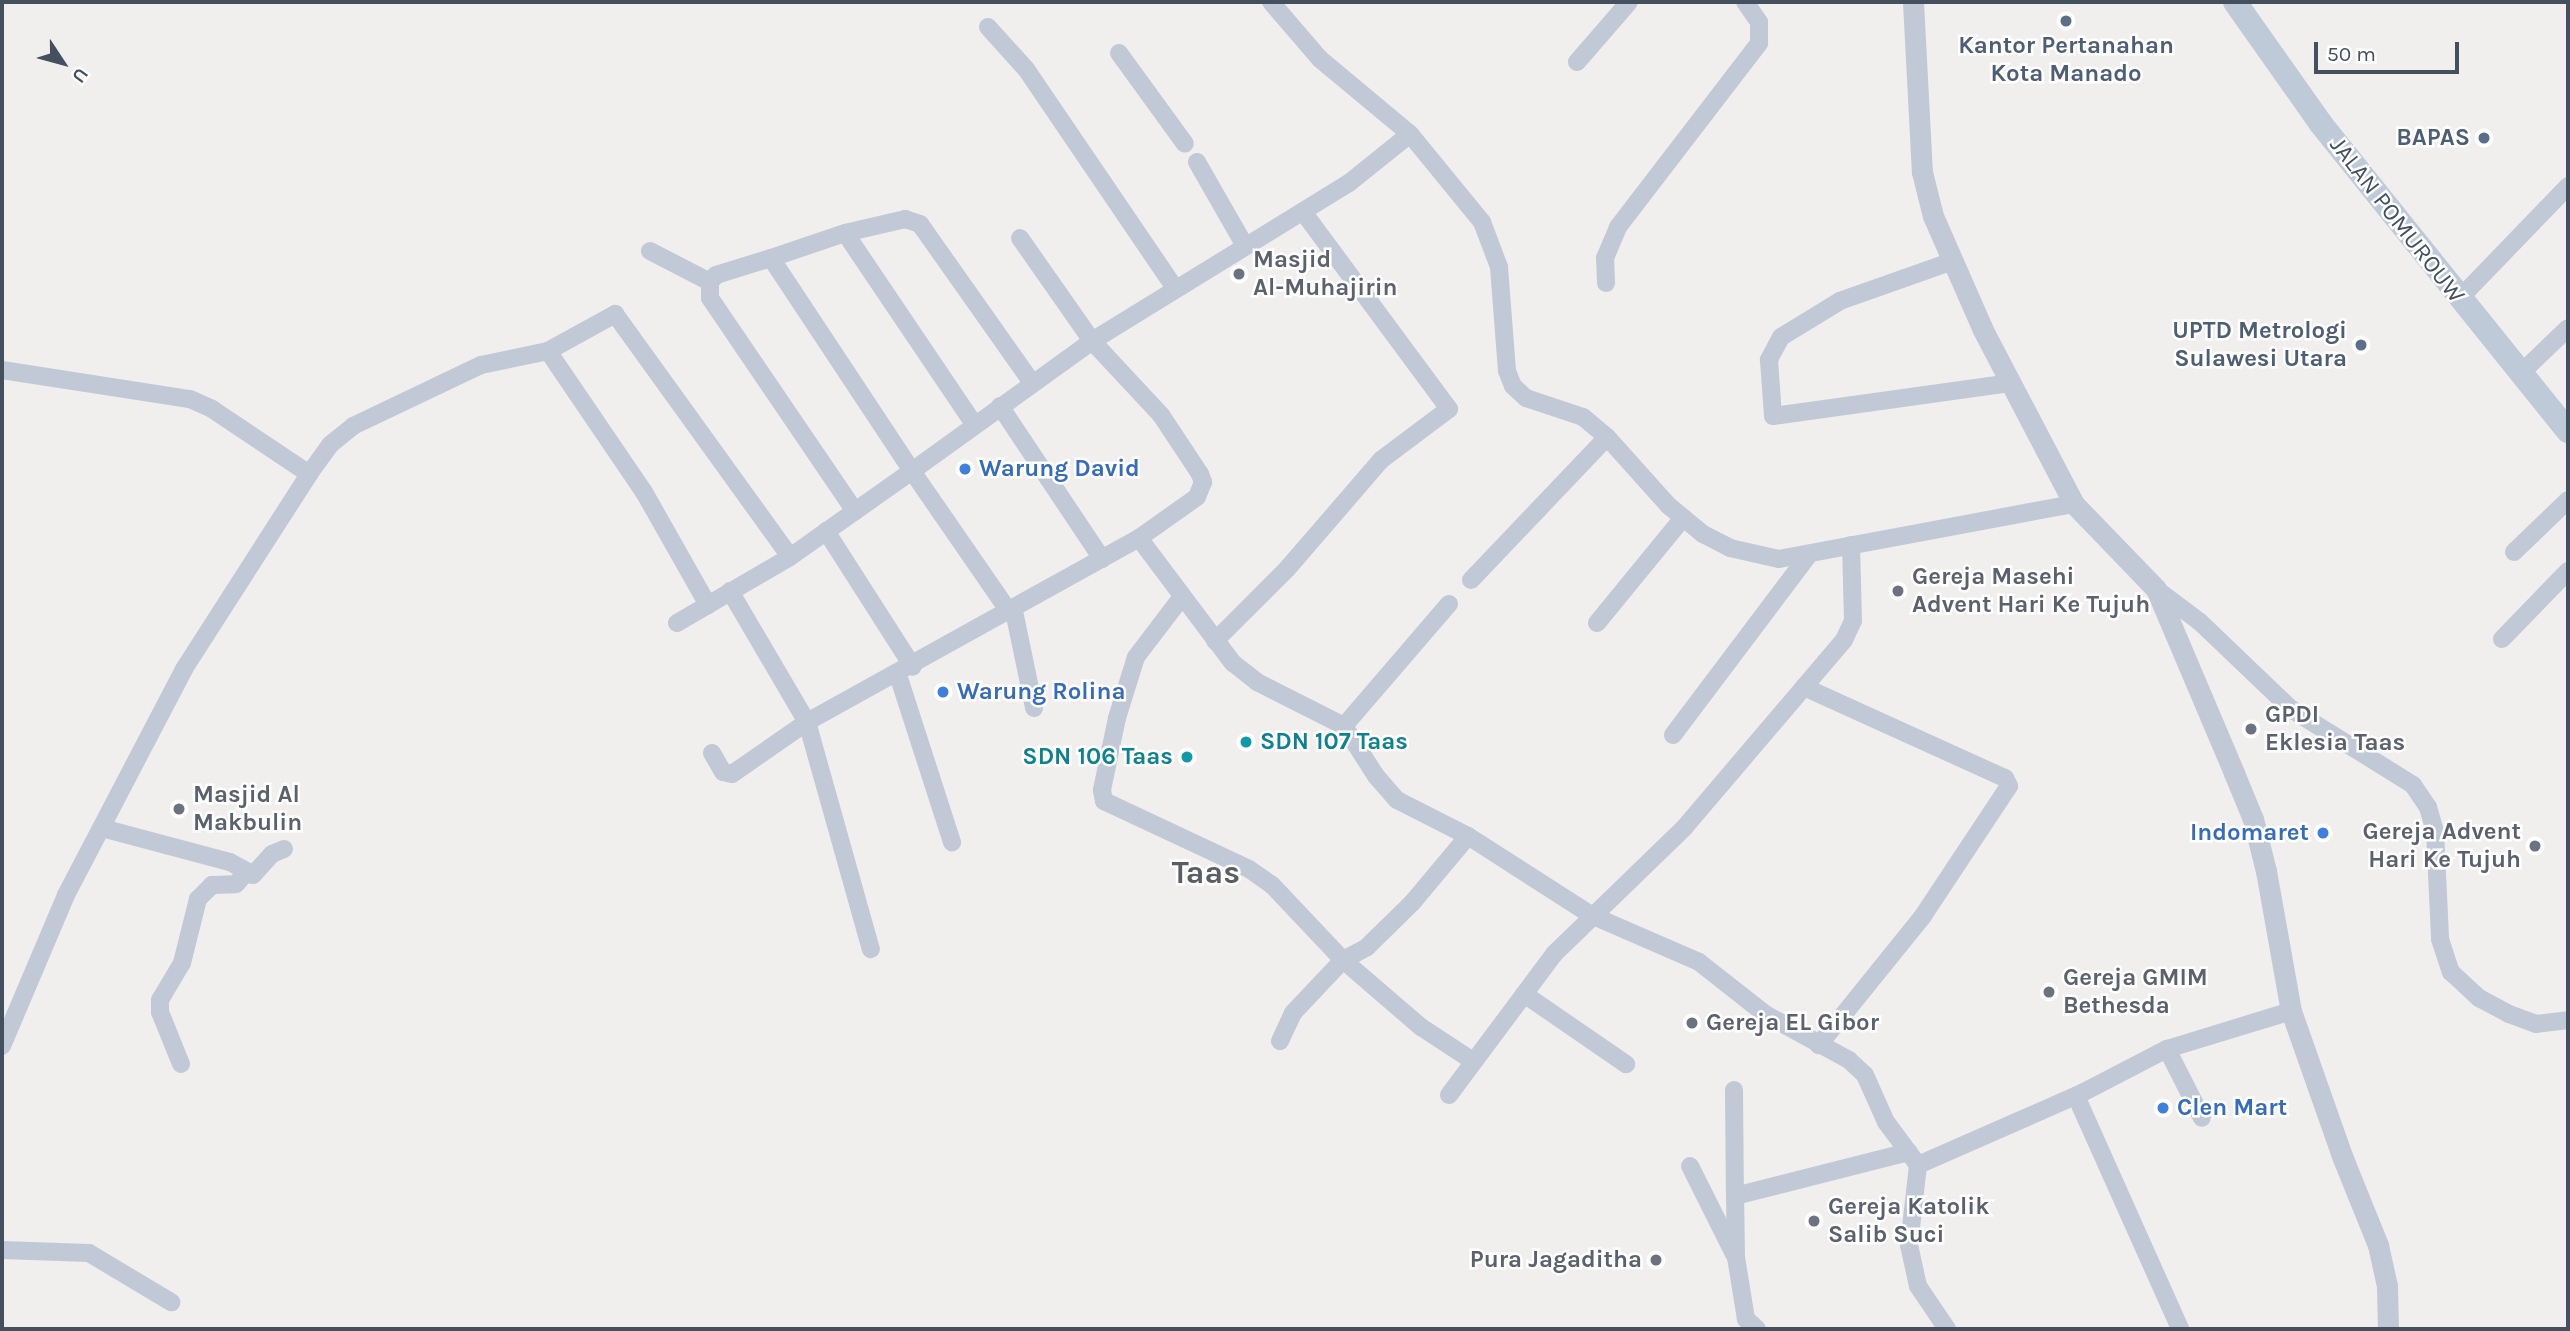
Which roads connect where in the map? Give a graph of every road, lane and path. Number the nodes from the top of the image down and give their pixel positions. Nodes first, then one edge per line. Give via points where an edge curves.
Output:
1 (1271, 2) edge
2 (1629, 2) edge
3 (1745, 2) edge
4 (1913, 2) edge
5 (2235, 2) edge
6 (988, 27) dead end
7 (1119, 53) dead end
8 (1577, 62) dead end
9 (1410, 134) junction
10 (1185, 144) dead end
11 (1197, 162) dead end
12 (2568, 186) edge
13 (1303, 212) junction
14 (845, 233) junction
15 (1020, 238) dead end
16 (1253, 239) junction
17 (650, 251) dead end
18 (771, 258) junction
19 (1950, 262) junction
20 (710, 282) junction
21 (1606, 283) dead end
22 (1174, 288) junction
23 (2459, 299) junction
24 (2568, 328) edge
25 (1092, 341) junction
26 (548, 351) junction
27 (2, 370) edge
28 (2520, 374) junction
29 (1032, 383) junction
30 (2010, 383) junction
31 (1000, 406) junction
32 (974, 424) junction
33 (2568, 431) edge
34 (1607, 437) junction
35 (912, 471) junction
36 (309, 474) junction
37 (2568, 500) edge
38 (2074, 504) junction
39 (855, 510) junction
40 (1683, 518) junction
41 (827, 531) junction
42 (1139, 538) junction
43 (1851, 545) junction
44 (2514, 552) dead end
45 (1808, 556) junction
46 (790, 557) junction
47 (1102, 559) junction
48 (2568, 571) edge
49 (1471, 580) dead end
50 (2156, 589) junction
51 (730, 591) junction
52 (1181, 598) junction
53 (1449, 604) dead end
54 (708, 605) junction
55 (1012, 612) junction
56 (677, 623) dead end
57 (1597, 623) dead end
58 (2502, 639) dead end
59 (1215, 642) junction
60 (906, 671) junction
61 (1804, 687) junction
62 (1034, 708) dead end
63 (807, 722) junction
64 (1344, 726) junction
65 (1673, 735) dead end
66 (712, 753) dead end
67 (102, 828) junction
68 (1468, 836) junction
69 (952, 842) dead end
70 (284, 849) dead end
71 (246, 873) junction
72 (1591, 915) junction
73 (871, 949) dead end
74 (1343, 960) junction
75 (1524, 994) junction
76 (2291, 1011) junction
77 (2568, 1020) edge
78 (6, 1021) edge
79 (1280, 1041) dead end
80 (1819, 1045) junction
81 (2, 1046) edge
82 (2167, 1049) junction
83 (1473, 1061) junction
84 (181, 1064) dead end
85 (1626, 1064) dead end
86 (1734, 1090) dead end
87 (2083, 1093) junction
88 (1449, 1095) dead end
89 (2202, 1118) dead end
90 (1913, 1158) junction
91 (1690, 1166) dead end
92 (1735, 1196) junction
93 (2, 1250) edge
94 (1736, 1257) junction
95 (171, 1302) dead end
96 (1757, 1329) edge
97 (1947, 1329) edge
98 (2180, 1329) edge
99 (2388, 1329) edge

1 - 9 street via 1320,59
2 - 8 street
3 - 21 street via 1759,22 1759,43 1618,227 1605,258
4 - 19 street via 1922,172
5 - 23 main road, JALAN POMUROUW via 2321,124
6 - 22 street via 1026,69
7 - 10 street
9 - 13 street via 1349,183
9 - 34 street via 1466,198 1494,246 1507,371 1513,386 1526,398 1584,417
11 - 16 street
12 - 23 street
13 - 16 street
13 - 59 street via 1449,409 1367,475 1287,569
14 - 18 street
14 - 29 street via 905,219 920,224
14 - 32 street
15 - 25 street
16 - 22 street
17 - 20 street
18 - 20 street
18 - 35 street
19 - 30 street
19 - 30 street via 1840,301 1781,337 1769,360 1773,416
20 - 39 street via 710,298
22 - 25 street
23 - 28 main road, JALAN POMUROUW
24 - 28 street
25 - 29 street
25 - 42 street via 1170,426 1203,482 1197,497
26 - 36 street via 481,365 353,426 331,444
26 - 46 street via 606,317 615,314 622,319
26 - 54 street via 644,492
27 - 36 street via 190,399
28 - 33 main road, JALAN POMUROUW
29 - 31 street
30 - 38 street
31 - 32 street
31 - 47 street
32 - 35 street
34 - 40 street
34 - 49 street
35 - 39 street
35 - 55 street
36 - 67 street via 184,669
37 - 44 street
38 - 43 street
38 - 50 street
39 - 41 street
40 - 45 street via 1703,534 1756,556
40 - 57 street
41 - 46 street
41 - 60 street
42 - 47 street
42 - 52 street
43 - 45 street
43 - 61 street via 1853,621 1844,640
45 - 65 street
46 - 51 street
47 - 55 street
48 - 58 street
50 - 76 street via 2253,819
50 - 77 street via 2200,622 2291,709 2413,785 2428,807 2435,831 2440,939 2451,972 2479,998 2509,1014 2536,1024
51 - 54 street
51 - 63 street
52 - 59 street
52 - 74 street via 1136,657 1117,718 1102,790 1104,801 1249,869 1272,885
53 - 64 street
54 - 56 street
55 - 60 street
55 - 62 street
59 - 64 street via 1257,682
60 - 63 street
60 - 69 street
61 - 72 street via 1684,828
61 - 80 street via 2008,782 2007,792 1923,916
63 - 66 street via 732,774 723,772
63 - 73 street
64 - 68 street via 1387,791
67 - 71 street via 230,862
67 - 78 street
68 - 72 street
68 - 74 street via 1412,903 1367,947
70 - 71 street via 272,853 258,874
71 - 84 street via 236,884 212,885 198,899 182,963 160,1000 160,1012
72 - 75 street
72 - 80 street via 1699,962 1765,1014
74 - 79 street via 1293,1013
74 - 83 street via 1421,1027
75 - 83 street
75 - 85 street
76 - 82 street
76 - 99 street via 2378,1245 2387,1286
78 - 81 street
80 - 90 street via 1849,1060 1865,1075 1886,1122
82 - 87 street
82 - 89 street
83 - 88 street
86 - 92 street
87 - 90 street
87 - 98 street
90 - 92 street
90 - 97 street via 1909,1245 1918,1286
91 - 94 street
92 - 94 street
93 - 95 street via 89,1253
94 - 96 street via 1746,1319

